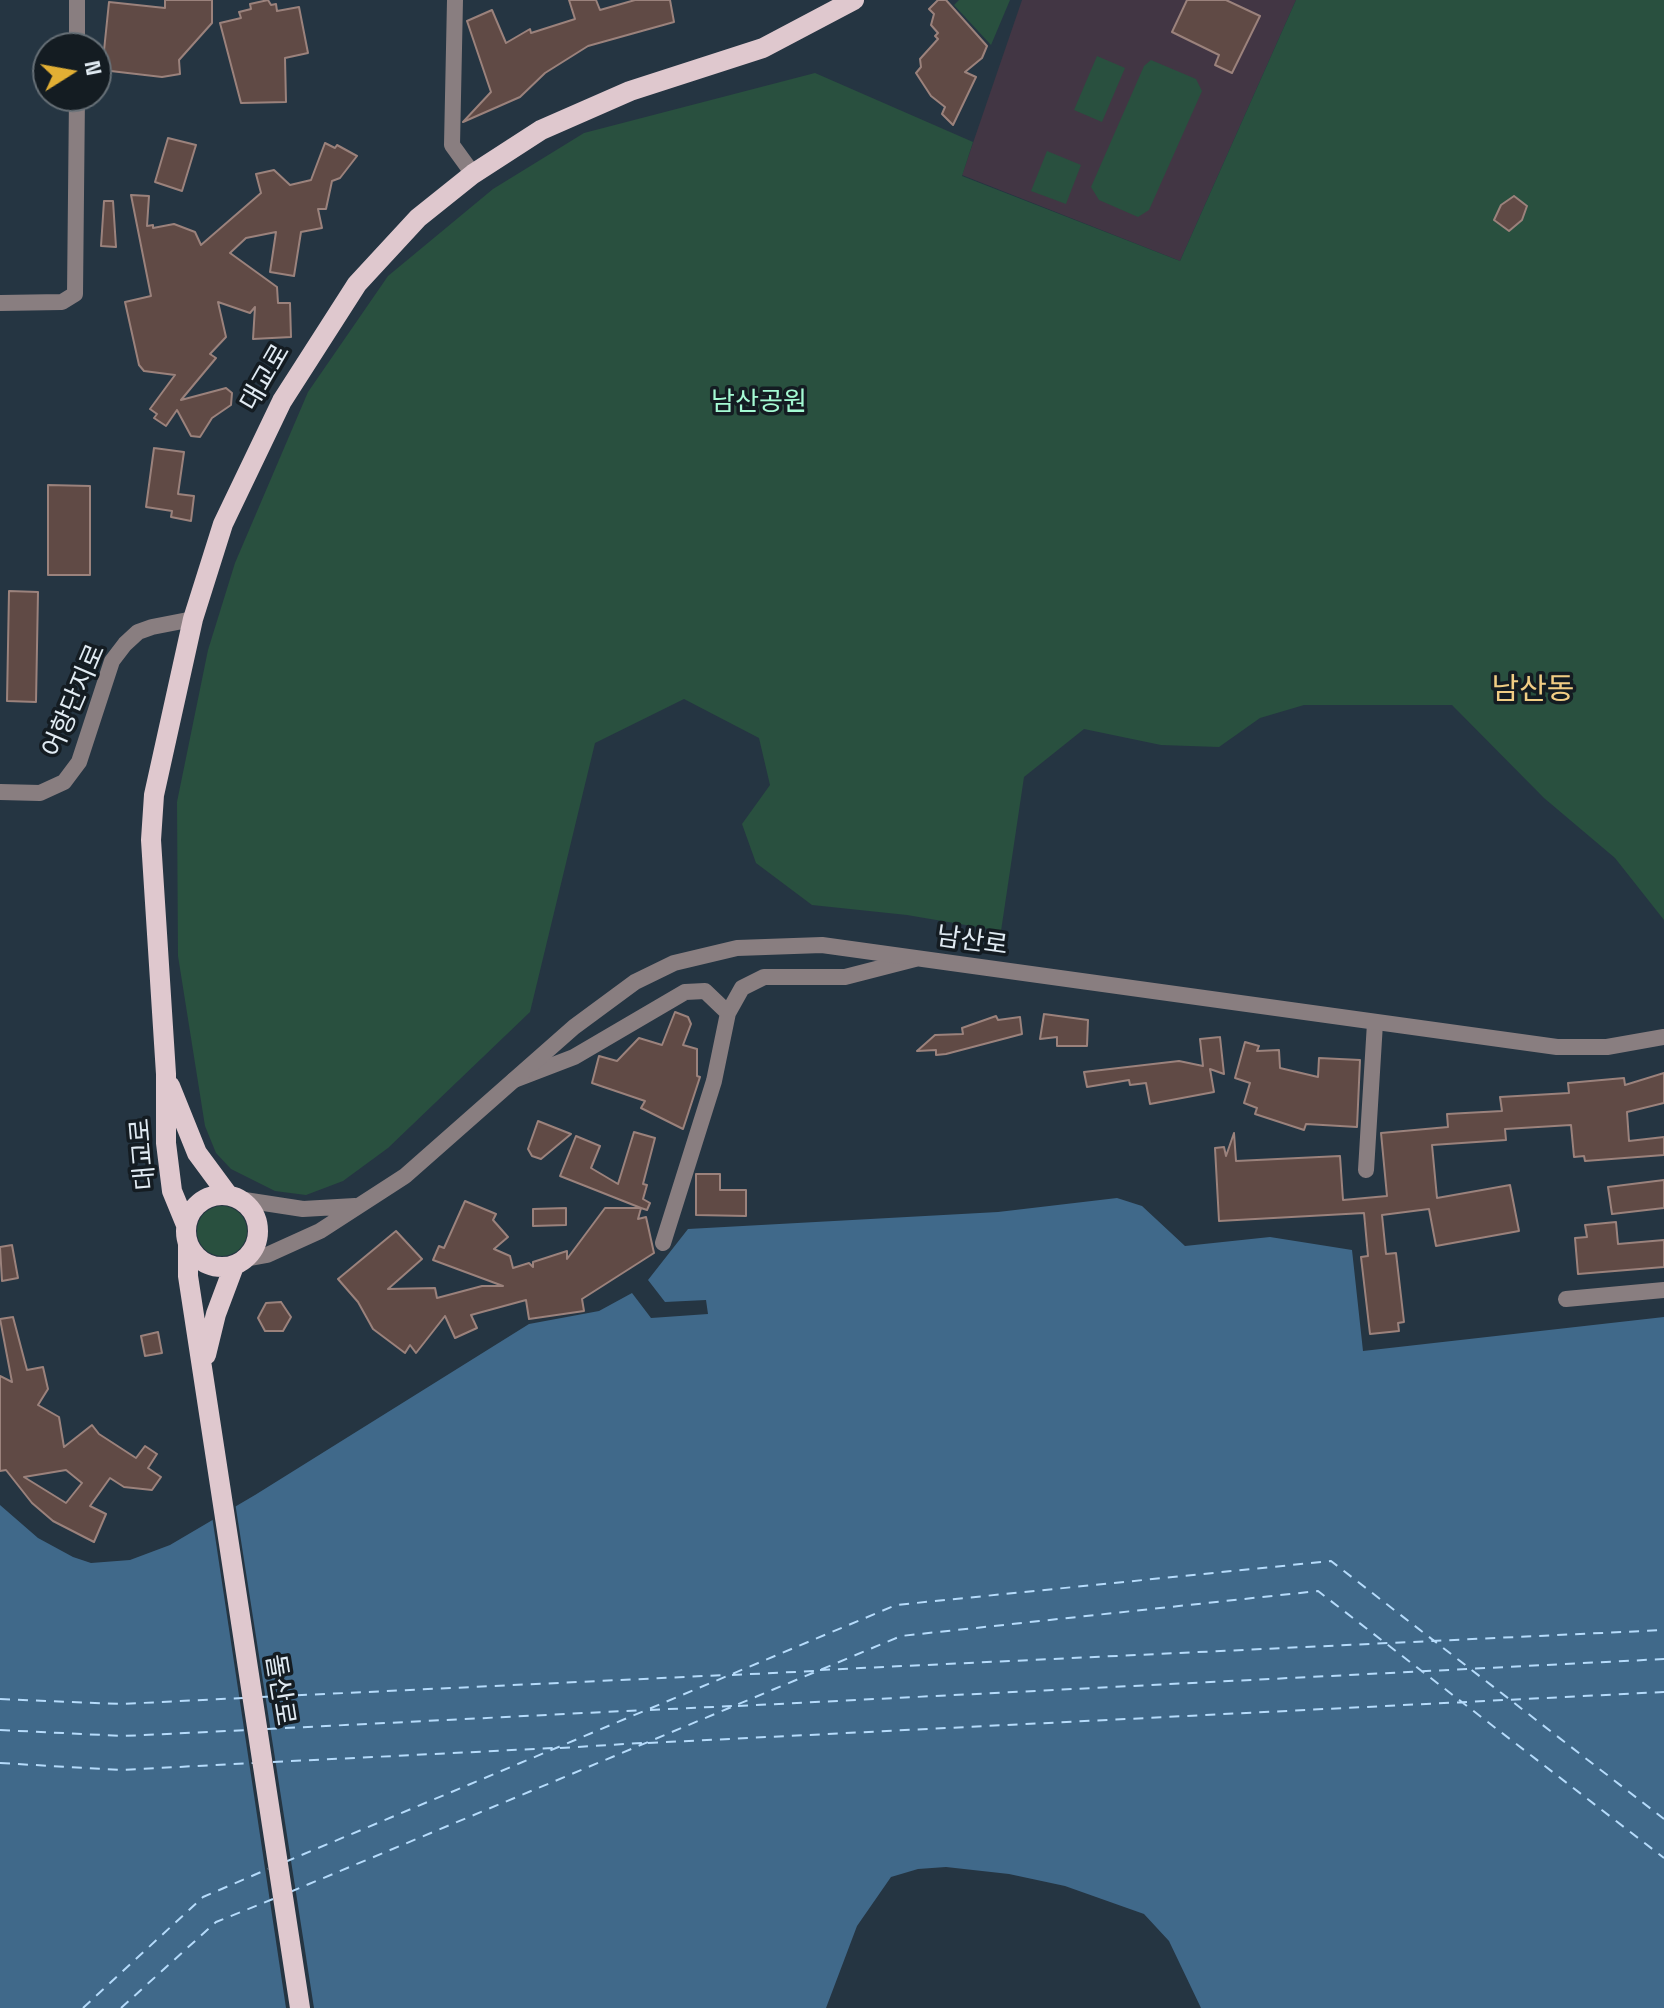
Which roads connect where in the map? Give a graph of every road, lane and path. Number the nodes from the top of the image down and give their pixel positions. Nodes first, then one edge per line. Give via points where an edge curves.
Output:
1 (77, 0) edge
2 (455, 0) edge
3 (854, 0) edge
4 (77, 32) edge
5 (77, 112) edge
6 (473, 174) junction
7 (0, 303) edge
8 (193, 619) junction
9 (0, 792) edge
10 (915, 959) junction
11 (728, 1013) junction
12 (1375, 1023) junction
13 (1664, 1037) edge
14 (166, 1074) junction
15 (511, 1081) junction
16 (1366, 1170) dead end
17 (233, 1197) junction
18 (355, 1206) junction
19 (187, 1235) junction
20 (663, 1243) dead end
21 (239, 1262) junction
22 (1664, 1290) edge
23 (1566, 1299) dead end
24 (205, 1376) junction
25 (300, 2008) edge

1 - 4 street
2 - 6 street via 452,145
3 - 6 main road, 대교로 via 763,48 630,91 541,130
5 - 7 street via 75,294 62,302
6 - 8 main road, 대교로 via 388,249 317,342 233,499
8 - 9 street, 어항단지로 via 138,632 125,644 112,661 79,762 64,782 40,793
8 - 14 main road, 대교로 via 154,795 151,840
10 - 11 street via 845,977 758,978 742,988
10 - 12 street, 남산로
10 - 15 street, 남산로 via 791,944 694,956 620,992
11 - 15 street via 705,991 685,992 585,1052
11 - 20 street via 714,1081
12 - 13 street, 남산로 via 1572,1048
12 - 16 street
14 - 17 main road, 대교로 via 197,1153
14 - 19 main road, 대교로 via 169,1172
15 - 18 street, 남산로 via 405,1176
17 - 18 street via 303,1209
17 - 19 main road, 대교로 via 206,1198 196,1205
17 - 21 main road, 대교로 via 255,1216 258,1227 253,1250
18 - 21 street, 남산로 via 308,1237
19 - 21 main road via 202,1262 223,1268
19 - 24 main road, 대교로 via 188,1276
21 - 24 main road, 대교로 via 216,1314
22 - 23 street
24 - 25 main road, 돌산로

